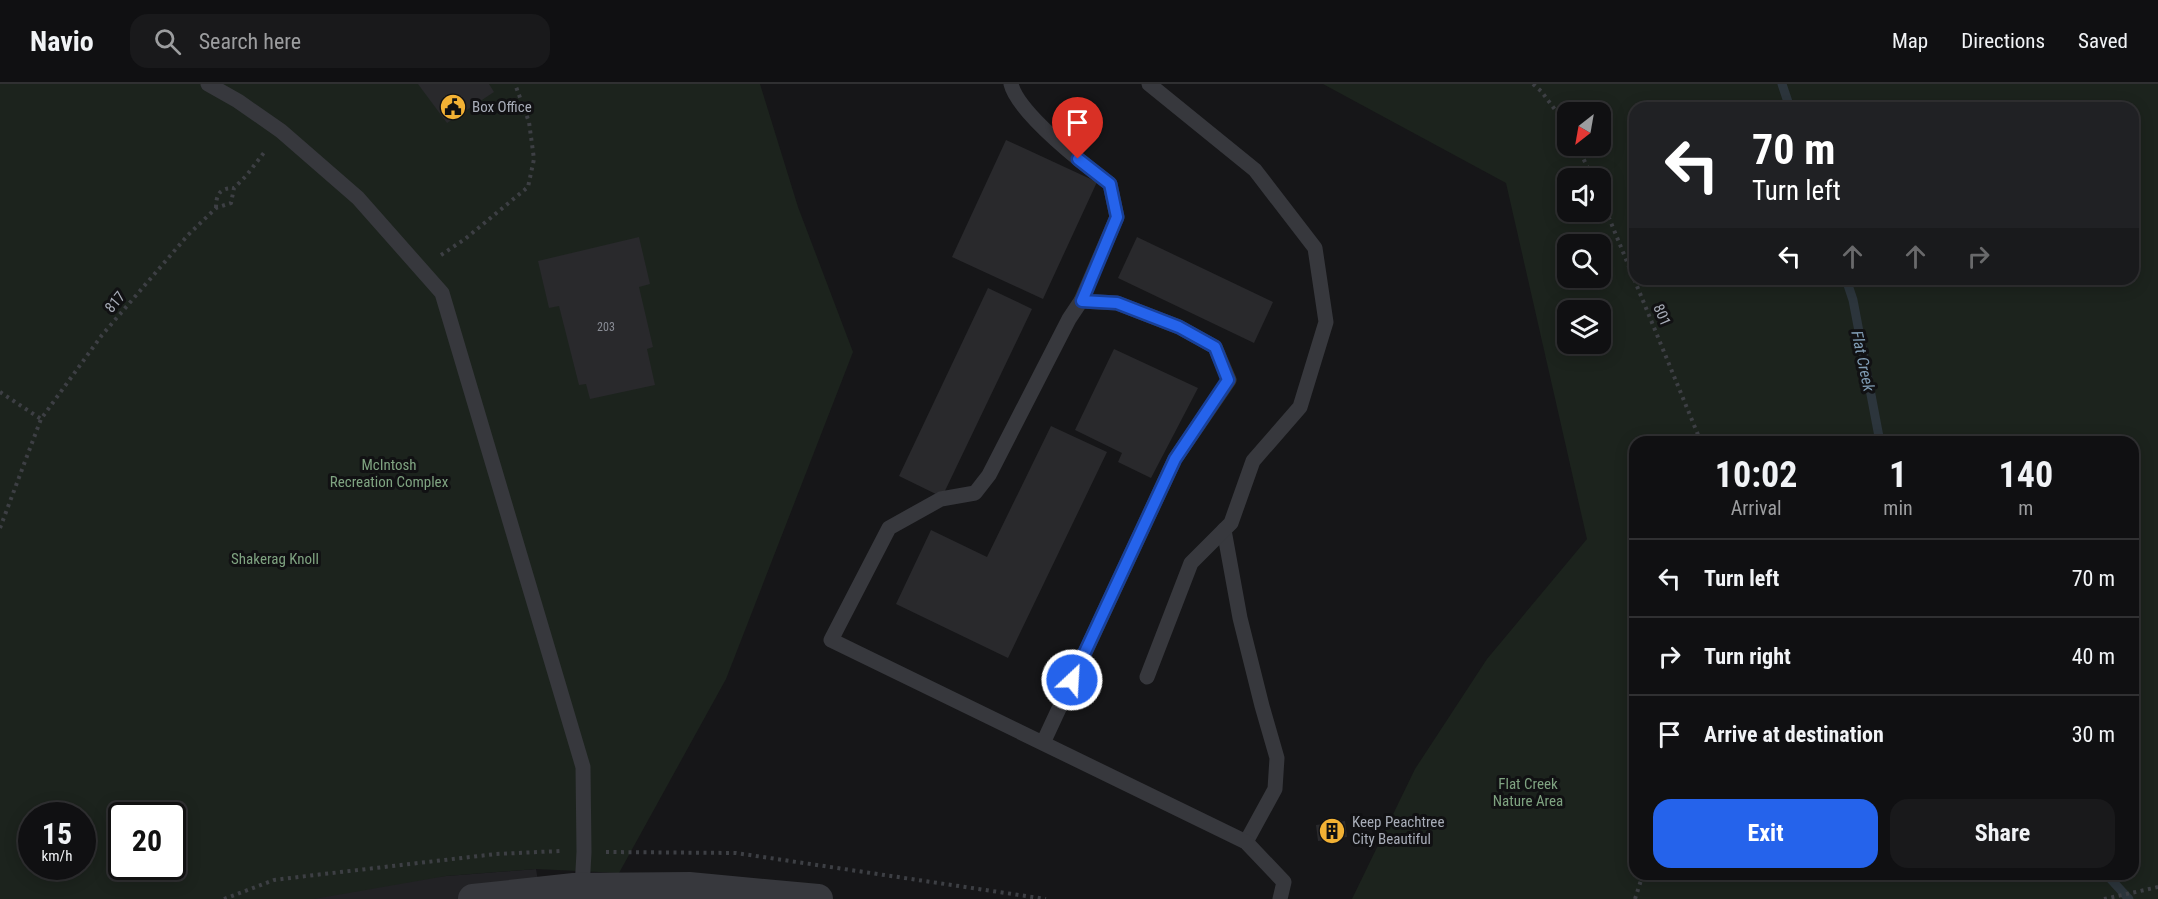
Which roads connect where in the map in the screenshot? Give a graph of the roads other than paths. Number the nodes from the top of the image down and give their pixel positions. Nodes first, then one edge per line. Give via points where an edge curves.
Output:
1 (207, 84) edge
2 (1011, 84) edge
3 (1149, 84) edge
4 (1082, 301) junction
5 (1224, 530) junction
6 (1147, 677) dead end
7 (1043, 743) junction
8 (1246, 842) junction
9 (582, 894) edge
10 (473, 899) edge
11 (818, 899) edge
12 (1280, 899) edge

1 - 9 lane via 281,131 358,198 442,293 583,766
2 - 4 lane via 1013,94 1040,123 1110,184 1117,217
3 - 5 lane via 1255,170 1315,248 1326,322 1300,407 1253,461 1231,523
4 - 7 lane via 1117,303 1179,327 1215,347 1228,380 1175,459
4 - 7 lane via 989,475 975,493 941,499 889,528 831,640
5 - 6 lane via 1191,563
5 - 8 lane via 1240,618 1277,758 1275,789
7 - 8 lane
8 - 12 lane via 1284,882
9 - 10 street
9 - 11 street via 689,887

